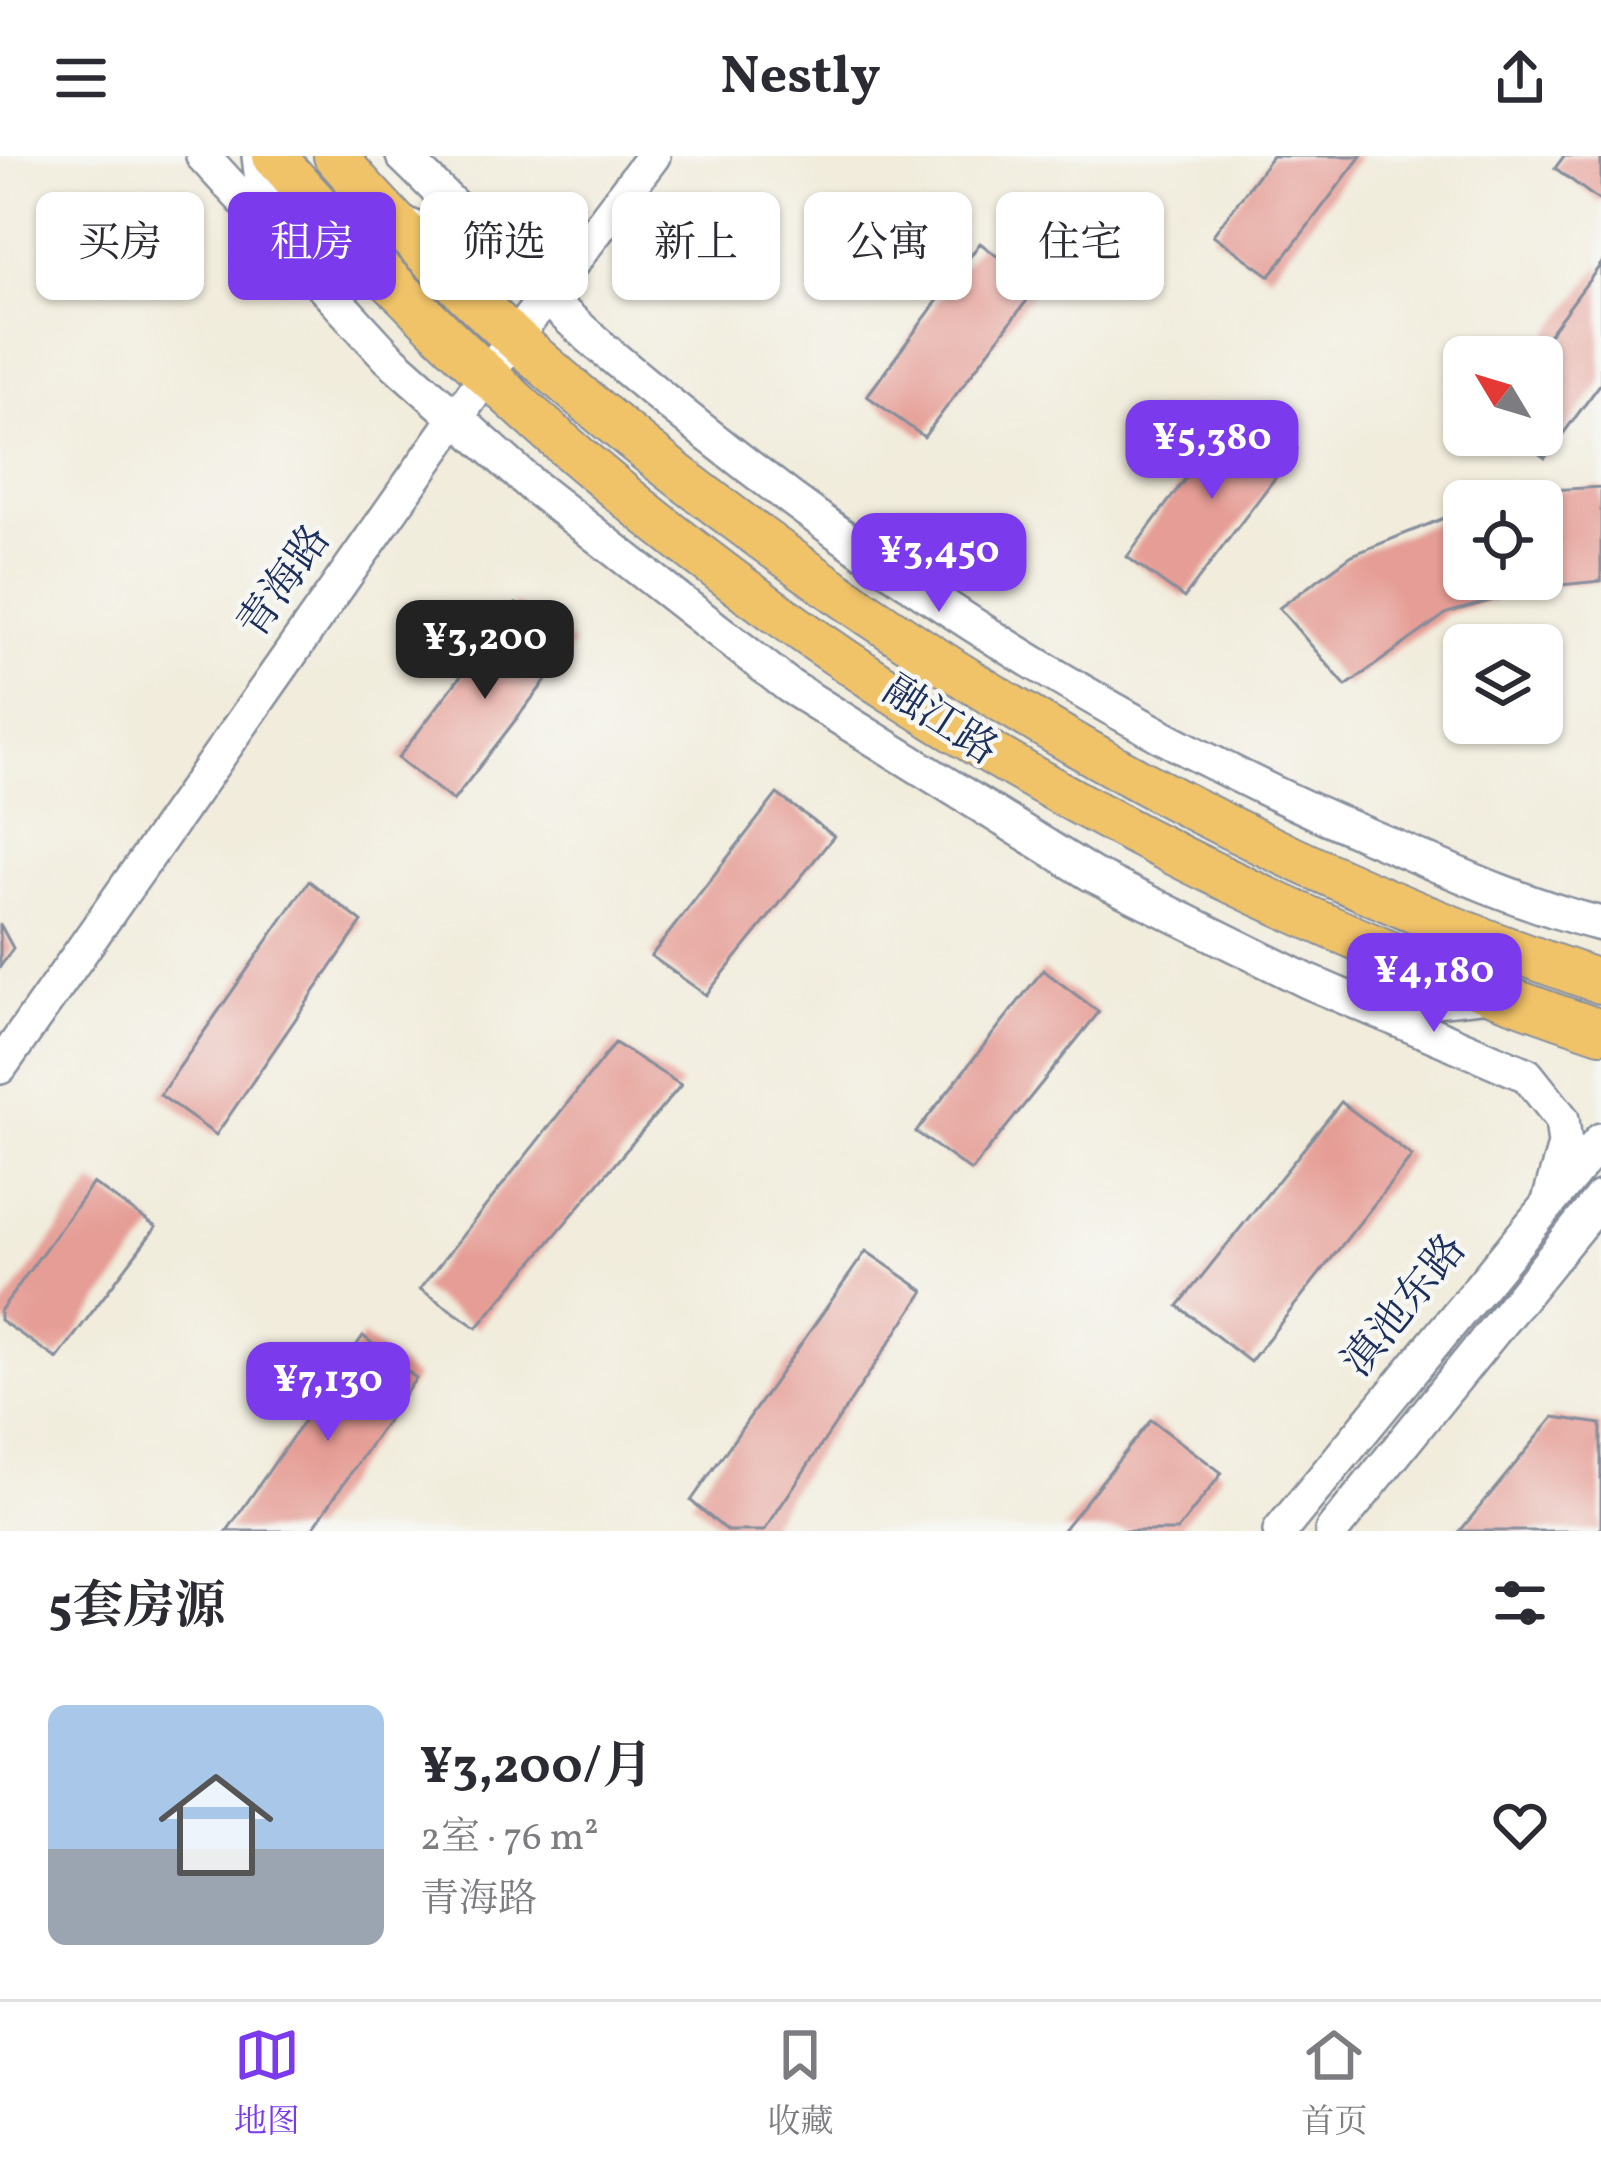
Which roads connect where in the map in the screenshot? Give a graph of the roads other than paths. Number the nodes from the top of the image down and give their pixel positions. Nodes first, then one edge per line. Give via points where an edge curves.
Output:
1 (203, 156) edge
2 (259, 156) edge
3 (274, 156) edge
4 (335, 156) edge
5 (403, 156) edge
6 (653, 156) edge
7 (235, 192) edge
8 (263, 192) edge
9 (440, 192) edge
10 (398, 221) junction
11 (420, 229) edge
12 (588, 245) edge
13 (334, 300) edge
14 (548, 300) edge
15 (551, 300) edge
16 (516, 342) junction
17 (485, 377) junction
18 (457, 418) junction
19 (1601, 924) edge
20 (1601, 982) edge
21 (1489, 994) junction
22 (1370, 1008) junction
23 (1601, 1031) edge
24 (0, 1067) edge
25 (1601, 1140) edge
26 (1601, 1198) edge
27 (1548, 1205) junction
28 (1588, 1221) edge
29 (1280, 1531) edge
30 (1332, 1531) edge

1 - 7 street
2 - 8 street
3 - 17 main road, 融江路
4 - 10 main road, 融江路
5 - 9 street
6 - 12 street, 青海路
10 - 11 street
10 - 16 main road, 融江路
13 - 18 street
14 - 16 street, 青海路
15 - 19 street via 814,517 1048,672 1281,799 1537,908
16 - 17 street, 青海路
16 - 20 main road, 融江路 via 773,547 1047,730 1164,797 1394,908
17 - 18 street, 青海路
17 - 21 main road, 融江路 via 737,587 1001,762 1255,898
18 - 22 street via 715,631 955,793 1109,883
18 - 24 street, 青海路
21 - 22 street
21 - 23 main road, 融江路
22 - 27 street via 1490,1056 1549,1096 1565,1145
25 - 27 street, 滇池东路
26 - 28 street, 滇池东路
27 - 29 street, 滇池东路
28 - 30 street, 滇池东路

